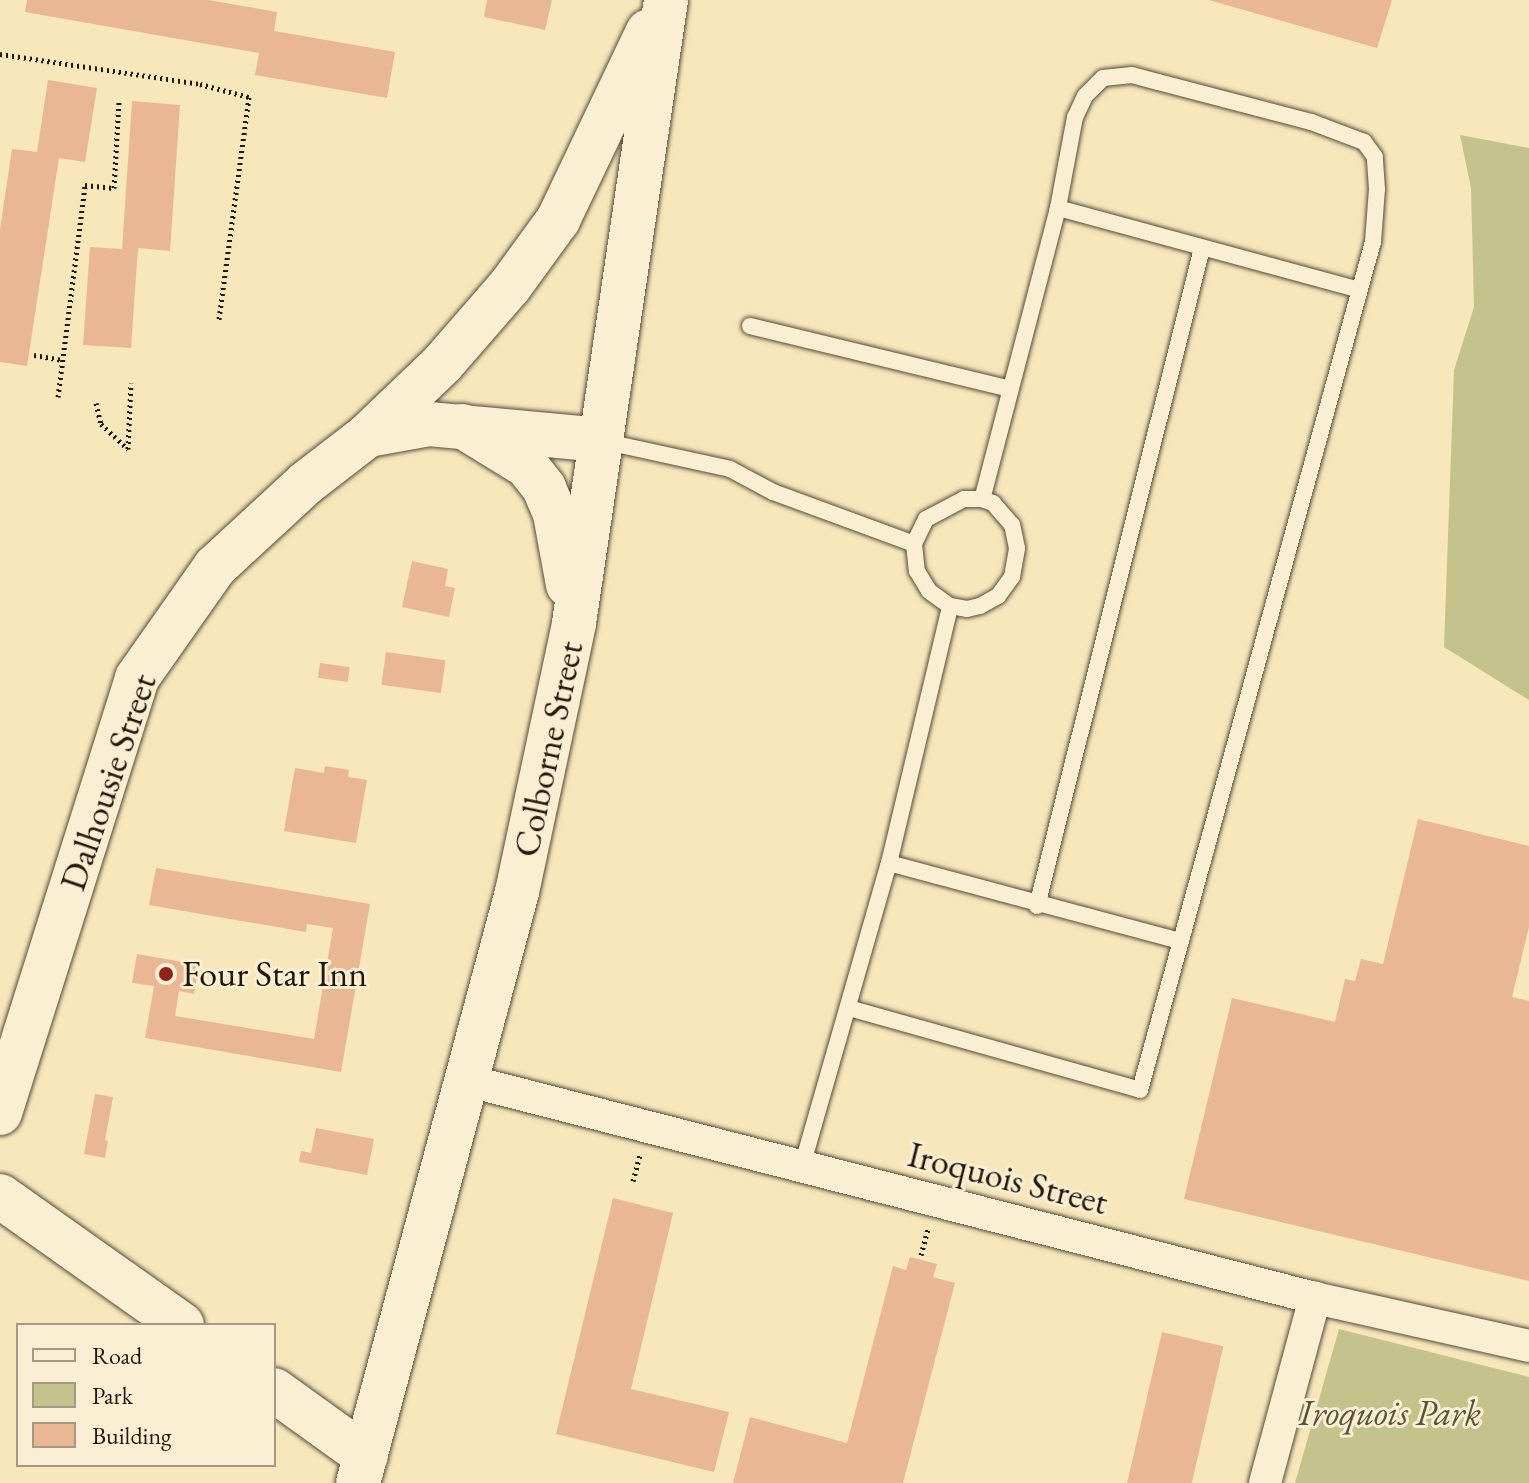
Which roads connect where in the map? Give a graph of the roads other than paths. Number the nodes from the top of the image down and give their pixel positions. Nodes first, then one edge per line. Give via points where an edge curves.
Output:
1 (665, 0) edge
2 (1058, 208) junction
3 (1202, 248) junction
4 (1359, 290) junction
5 (750, 326) dead end
6 (1011, 389) junction
7 (462, 426) junction
8 (368, 435) junction
9 (601, 440) junction
10 (982, 499) junction
11 (914, 544) junction
12 (950, 606) junction
13 (574, 623) junction
14 (889, 863) junction
15 (1037, 906) junction
16 (1181, 941) junction
17 (849, 1008) junction
18 (469, 1081) junction
19 (0, 1113) edge
20 (802, 1166) junction
21 (0, 1196) edge
22 (1315, 1298) junction
23 (179, 1323) edge
24 (1529, 1346) edge
25 (276, 1392) edge
26 (362, 1469) edge
27 (1265, 1483) edge

1 - 8 main road, Dalhousie Street via 558,220 443,363
1 - 9 main road, Colborne Street
2 - 3 lane
2 - 4 lane via 1075,117 1085,96 1103,78 1132,75 1311,122 1350,134 1375,157 1373,242
2 - 6 lane
3 - 4 lane
3 - 15 lane
4 - 16 lane
5 - 6 lane
6 - 10 lane
7 - 8 main road, Dalhousie Street via 410,426
7 - 9 main road, Dalhousie Street
7 - 13 main road via 527,466 544,488 555,514
8 - 19 main road, Dalhousie Street via 306,483 215,567 137,678
9 - 11 lane via 730,469 773,492
9 - 13 main road, Colborne Street
10 - 11 lane via 964,499 926,519
10 - 12 lane via 993,503 1012,525 1017,548 1012,577 998,596 980,606
11 - 12 lane via 917,571 929,591
12 - 14 lane
13 - 18 main road, Colborne Street via 517,892
14 - 15 lane
14 - 17 lane
15 - 16 lane
16 - 17 lane via 1140,1090
17 - 20 lane
18 - 20 street, Iroquois Street
18 - 26 main road, Colborne Street
20 - 22 street, Iroquois Street
21 - 23 main road
22 - 24 street, Iroquois Street
22 - 27 street
25 - 26 main road

